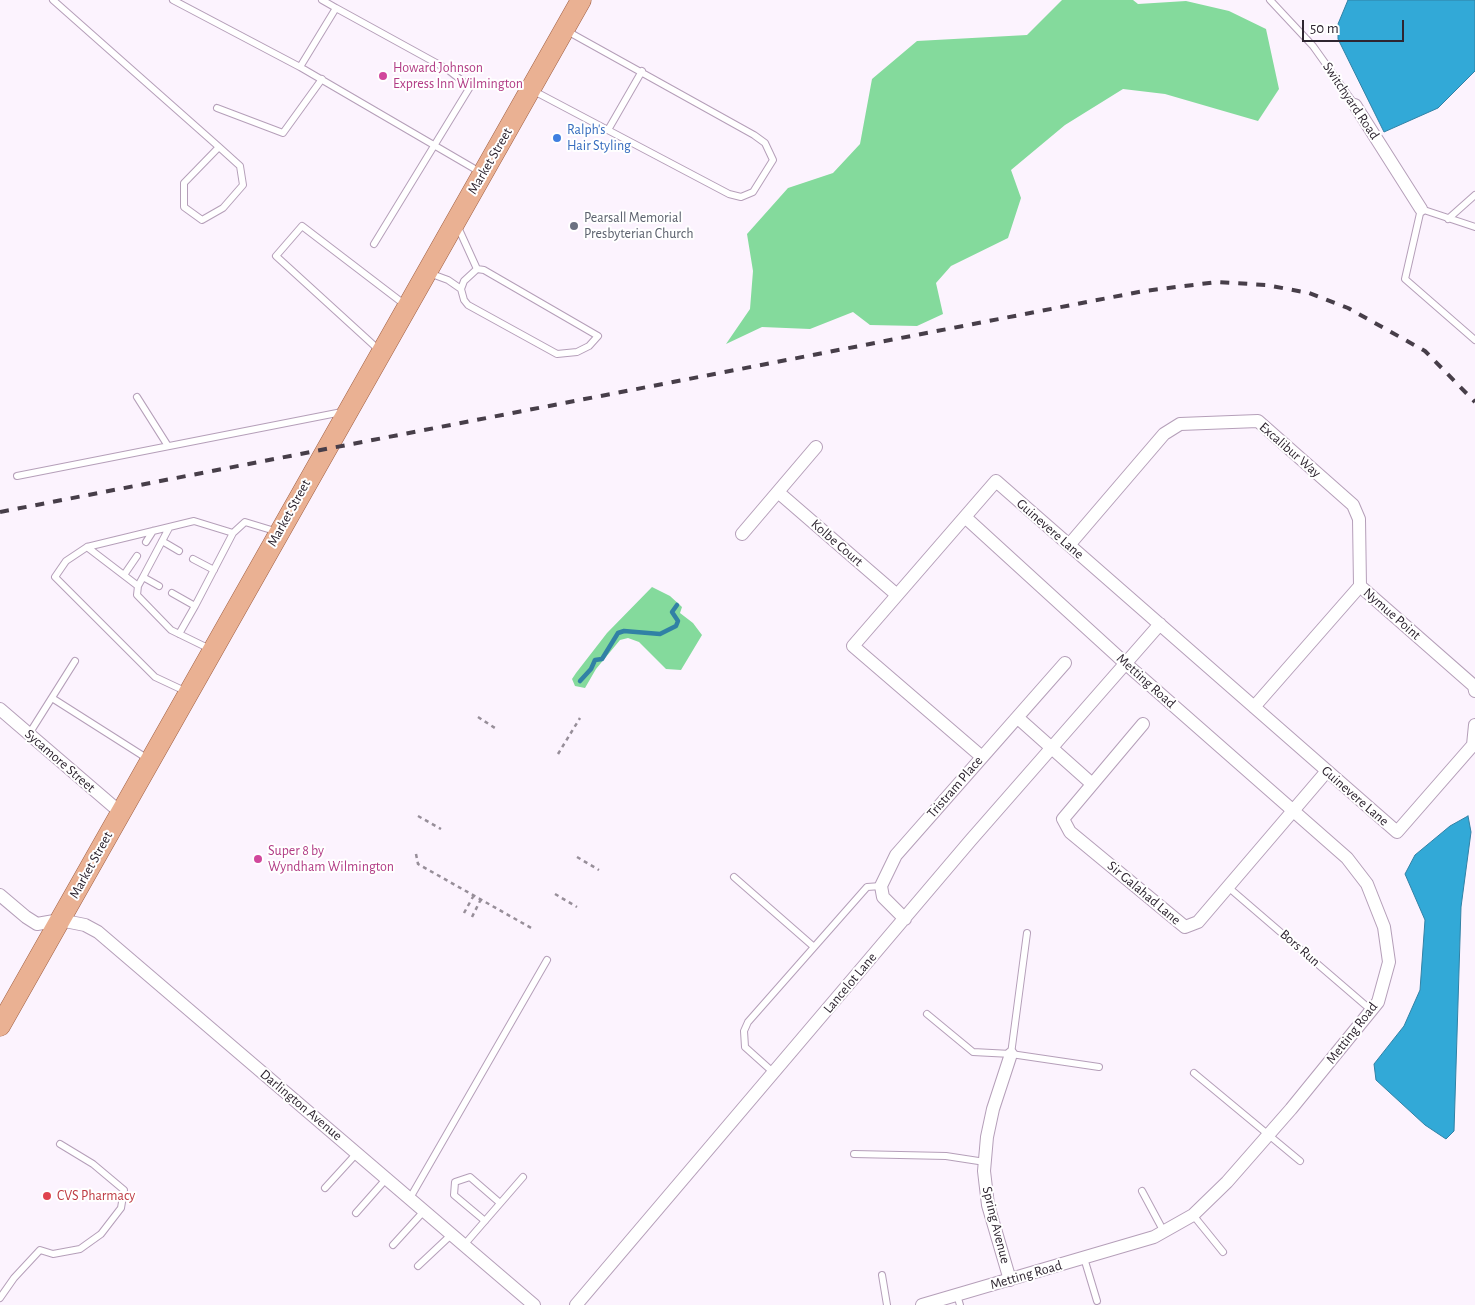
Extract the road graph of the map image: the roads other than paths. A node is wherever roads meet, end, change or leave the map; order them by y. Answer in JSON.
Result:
{"nodes":[{"id":1,"x":53,"y":0,"type":"edge"},
{"id":2,"x":173,"y":0,"type":"edge"},
{"id":3,"x":322,"y":0,"type":"edge"},
{"id":4,"x":581,"y":0,"type":"edge"},
{"id":5,"x":1270,"y":0,"type":"edge"},
{"id":6,"x":336,"y":8,"type":"junction"},
{"id":7,"x":565,"y":29,"type":"junction"},
{"id":8,"x":300,"y":67,"type":"junction"},
{"id":9,"x":642,"y":71,"type":"junction"},
{"id":10,"x":322,"y":79,"type":"junction"},
{"id":11,"x":531,"y":89,"type":"junction"},
{"id":12,"x":1354,"y":105,"type":"joint"},
{"id":13,"x":217,"y":108,"type":"dead end"},
{"id":14,"x":608,"y":130,"type":"junction"},
{"id":15,"x":434,"y":146,"type":"junction"},
{"id":16,"x":219,"y":147,"type":"junction"},
{"id":17,"x":483,"y":174,"type":"junction"},
{"id":18,"x":1475,"y":195,"type":"edge"},
{"id":19,"x":1421,"y":209,"type":"junction"},
{"id":20,"x":1448,"y":219,"type":"junction"},
{"id":21,"x":456,"y":222,"type":"junction"},
{"id":22,"x":1475,"y":227,"type":"edge"},
{"id":23,"x":374,"y":244,"type":"dead end"},
{"id":24,"x":477,"y":269,"type":"junction"},
{"id":25,"x":427,"y":272,"type":"junction"},
{"id":26,"x":461,"y":288,"type":"junction"},
{"id":27,"x":407,"y":307,"type":"junction"},
{"id":28,"x":1475,"y":340,"type":"edge"},
{"id":29,"x":381,"y":353,"type":"junction"},
{"id":30,"x":137,"y":397,"type":"dead end"},
{"id":31,"x":348,"y":410,"type":"junction"},
{"id":32,"x":168,"y":446,"type":"junction"},
{"id":33,"x":816,"y":447,"type":"dead end"},
{"id":34,"x":17,"y":476,"type":"dead end"},
{"id":35,"x":778,"y":492,"type":"junction"},
{"id":36,"x":965,"y":517,"type":"junction"},
{"id":37,"x":170,"y":528,"type":"junction"},
{"id":38,"x":153,"y":531,"type":"junction"},
{"id":39,"x":278,"y":532,"type":"junction"},
{"id":40,"x":234,"y":533,"type":"junction"},
{"id":41,"x":742,"y":534,"type":"dead end"},
{"id":42,"x":162,"y":541,"type":"junction"},
{"id":43,"x":146,"y":542,"type":"dead end"},
{"id":44,"x":1069,"y":545,"type":"junction"},
{"id":45,"x":87,"y":547,"type":"junction"},
{"id":46,"x":179,"y":551,"type":"dead end"},
{"id":47,"x":138,"y":556,"type":"dead end"},
{"id":48,"x":193,"y":559,"type":"dead end"},
{"id":49,"x":214,"y":570,"type":"junction"},
{"id":50,"x":124,"y":575,"type":"junction"},
{"id":51,"x":143,"y":577,"type":"junction"},
{"id":52,"x":138,"y":586,"type":"junction"},
{"id":53,"x":159,"y":586,"type":"dead end"},
{"id":54,"x":1360,"y":586,"type":"junction"},
{"id":55,"x":172,"y":593,"type":"dead end"},
{"id":56,"x":897,"y":595,"type":"junction"},
{"id":57,"x":195,"y":606,"type":"junction"},
{"id":58,"x":1160,"y":624,"type":"junction"},
{"id":59,"x":180,"y":634,"type":"junction"},
{"id":60,"x":212,"y":650,"type":"junction"},
{"id":61,"x":75,"y":661,"type":"dead end"},
{"id":62,"x":1065,"y":663,"type":"dead end"},
{"id":63,"x":1125,"y":663,"type":"junction"},
{"id":64,"x":1475,"y":690,"type":"edge"},
{"id":65,"x":188,"y":693,"type":"junction"},
{"id":66,"x":52,"y":698,"type":"junction"},
{"id":67,"x":1254,"y":707,"type":"junction"},
{"id":68,"x":0,"y":709,"type":"edge"},
{"id":69,"x":1018,"y":718,"type":"junction"},
{"id":70,"x":1143,"y":724,"type":"dead end"},
{"id":71,"x":1475,"y":725,"type":"edge"},
{"id":72,"x":29,"y":734,"type":"junction"},
{"id":73,"x":1052,"y":748,"type":"junction"},
{"id":74,"x":982,"y":757,"type":"junction"},
{"id":75,"x":150,"y":760,"type":"junction"},
{"id":76,"x":1327,"y":771,"type":"junction"},
{"id":77,"x":1091,"y":783,"type":"junction"},
{"id":78,"x":1293,"y":810,"type":"junction"},
{"id":79,"x":121,"y":813,"type":"junction"},
{"id":80,"x":734,"y":877,"type":"dead end"},
{"id":81,"x":881,"y":886,"type":"junction"},
{"id":82,"x":1228,"y":887,"type":"junction"},
{"id":83,"x":0,"y":895,"type":"edge"},
{"id":84,"x":905,"y":919,"type":"junction"},
{"id":85,"x":60,"y":920,"type":"junction"},
{"id":86,"x":1027,"y":933,"type":"dead end"},
{"id":87,"x":814,"y":947,"type":"junction"},
{"id":88,"x":547,"y":960,"type":"dead end"},
{"id":89,"x":1371,"y":1010,"type":"junction"},
{"id":90,"x":927,"y":1014,"type":"dead end"},
{"id":91,"x":0,"y":1026,"type":"edge"},
{"id":92,"x":1012,"y":1054,"type":"junction"},
{"id":93,"x":1099,"y":1067,"type":"dead end"},
{"id":94,"x":774,"y":1073,"type":"junction"},
{"id":95,"x":1194,"y":1073,"type":"dead end"},
{"id":96,"x":1269,"y":1134,"type":"junction"},
{"id":97,"x":60,"y":1144,"type":"dead end"},
{"id":98,"x":356,"y":1153,"type":"junction"},
{"id":99,"x":854,"y":1154,"type":"dead end"},
{"id":100,"x":1300,"y":1161,"type":"dead end"},
{"id":101,"x":985,"y":1162,"type":"junction"},
{"id":102,"x":523,"y":1177,"type":"dead end"},
{"id":103,"x":386,"y":1178,"type":"junction"},
{"id":104,"x":325,"y":1188,"type":"dead end"},
{"id":105,"x":1142,"y":1191,"type":"dead end"},
{"id":106,"x":410,"y":1198,"type":"junction"},
{"id":107,"x":500,"y":1203,"type":"junction"},
{"id":108,"x":424,"y":1211,"type":"junction"},
{"id":109,"x":356,"y":1214,"type":"dead end"},
{"id":110,"x":1193,"y":1215,"type":"junction"},
{"id":111,"x":485,"y":1221,"type":"junction"},
{"id":112,"x":1165,"y":1233,"type":"junction"},
{"id":113,"x":451,"y":1234,"type":"junction"},
{"id":114,"x":393,"y":1245,"type":"dead end"},
{"id":115,"x":464,"y":1245,"type":"junction"},
{"id":116,"x":1223,"y":1252,"type":"dead end"},
{"id":117,"x":1084,"y":1258,"type":"junction"},
{"id":118,"x":418,"y":1266,"type":"dead end"},
{"id":119,"x":882,"y":1275,"type":"dead end"},
{"id":120,"x":1010,"y":1280,"type":"junction"},
{"id":121,"x":0,"y":1298,"type":"edge"},
{"id":122,"x":959,"y":1300,"type":"edge"},
{"id":123,"x":1097,"y":1301,"type":"dead end"},
{"id":124,"x":534,"y":1305,"type":"edge"},
{"id":125,"x":576,"y":1305,"type":"edge"},
{"id":126,"x":887,"y":1305,"type":"edge"},
{"id":127,"x":922,"y":1305,"type":"edge"}],
"edges":[{"from":1,"to":16,"type":"lane"},
{"from":2,"to":8,"type":"lane"},
{"from":3,"to":6,"type":"lane"},
{"from":4,"to":7,"type":"main road","name":"Market Street"},
{"from":5,"to":12,"type":"lane","name":"Switchyard Road"},
{"from":6,"to":8,"type":"lane"},
{"from":6,"to":15,"type":"lane"},
{"from":7,"to":9,"type":"lane"},
{"from":7,"to":11,"type":"main road","name":"Market Street"},
{"from":8,"to":10,"type":"lane"},
{"from":9,"to":14,"type":"lane"},
{"from":9,"to":14,"type":"lane"},
{"from":10,"to":13,"type":"lane"},
{"from":10,"to":15,"type":"lane"},
{"from":11,"to":14,"type":"lane"},
{"from":11,"to":17,"type":"main road","name":"Market Street"},
{"from":12,"to":19,"type":"street","name":"Switchyard Road"},
{"from":15,"to":17,"type":"lane"},
{"from":15,"to":23,"type":"lane"},
{"from":16,"to":16,"type":"lane"},
{"from":17,"to":21,"type":"main road","name":"Market Street"},
{"from":18,"to":20,"type":"lane"},
{"from":19,"to":20,"type":"lane"},
{"from":19,"to":28,"type":"lane"},
{"from":20,"to":22,"type":"lane"},
{"from":21,"to":24,"type":"lane"},
{"from":21,"to":25,"type":"main road","name":"Market Street"},
{"from":24,"to":26,"type":"lane"},
{"from":24,"to":26,"type":"lane"},
{"from":25,"to":26,"type":"lane"},
{"from":25,"to":27,"type":"main road","name":"Market Street"},
{"from":27,"to":29,"type":"main road","name":"Market Street"},
{"from":27,"to":29,"type":"lane"},
{"from":29,"to":31,"type":"main road","name":"Market Street"},
{"from":30,"to":32,"type":"lane"},
{"from":31,"to":32,"type":"lane"},
{"from":31,"to":39,"type":"main road","name":"Market Street"},
{"from":32,"to":34,"type":"lane"},
{"from":33,"to":35,"type":"street"},
{"from":35,"to":41,"type":"street"},
{"from":35,"to":56,"type":"street","name":"Kolbe Court"},
{"from":36,"to":44,"type":"street","name":"Guinevere Lane"},
{"from":36,"to":56,"type":"street","name":"Guinevere Lane"},
{"from":36,"to":63,"type":"street","name":"Metting Road"},
{"from":37,"to":38,"type":"lane"},
{"from":37,"to":40,"type":"lane"},
{"from":37,"to":42,"type":"lane"},
{"from":38,"to":43,"type":"lane"},
{"from":38,"to":45,"type":"lane"},
{"from":39,"to":40,"type":"lane"},
{"from":39,"to":60,"type":"main road","name":"Market Street"},
{"from":40,"to":49,"type":"lane"},
{"from":42,"to":46,"type":"lane"},
{"from":42,"to":51,"type":"lane"},
{"from":44,"to":54,"type":"street","name":"Excalibur Way"},
{"from":44,"to":58,"type":"street","name":"Guinevere Lane"},
{"from":45,"to":50,"type":"lane"},
{"from":45,"to":65,"type":"lane"},
{"from":47,"to":50,"type":"lane"},
{"from":48,"to":49,"type":"lane"},
{"from":49,"to":57,"type":"lane"},
{"from":50,"to":52,"type":"lane"},
{"from":51,"to":52,"type":"lane"},
{"from":51,"to":53,"type":"lane"},
{"from":52,"to":59,"type":"lane"},
{"from":54,"to":64,"type":"street","name":"Nymue Point"},
{"from":54,"to":67,"type":"street","name":"Nymue Point"},
{"from":55,"to":57,"type":"lane"},
{"from":56,"to":74,"type":"street","name":"Guinevere Lane"},
{"from":57,"to":59,"type":"lane"},
{"from":58,"to":63,"type":"street","name":"Lancelot Lane"},
{"from":58,"to":67,"type":"street","name":"Guinevere Lane"},
{"from":59,"to":60,"type":"lane"},
{"from":60,"to":65,"type":"main road","name":"Market Street"},
{"from":61,"to":66,"type":"lane"},
{"from":62,"to":69,"type":"street","name":"Tristram Place"},
{"from":63,"to":73,"type":"street","name":"Lancelot Lane"},
{"from":63,"to":78,"type":"street","name":"Metting Road"},
{"from":65,"to":75,"type":"main road","name":"Market Street"},
{"from":66,"to":72,"type":"lane"},
{"from":66,"to":75,"type":"lane"},
{"from":67,"to":76,"type":"street","name":"Guinevere Lane"},
{"from":68,"to":72,"type":"street","name":"Sycamore Street"},
{"from":69,"to":73,"type":"street"},
{"from":69,"to":74,"type":"street","name":"Tristram Place"},
{"from":70,"to":77,"type":"street","name":"Sir Galahad Lane"},
{"from":71,"to":76,"type":"street","name":"Guinevere Lane"},
{"from":72,"to":79,"type":"street","name":"Sycamore Street"},
{"from":73,"to":77,"type":"street"},
{"from":73,"to":84,"type":"street","name":"Lancelot Lane"},
{"from":74,"to":81,"type":"street","name":"Tristram Place"},
{"from":75,"to":79,"type":"main road","name":"Market Street"},
{"from":76,"to":78,"type":"street","name":"Sir Galahad Lane"},
{"from":77,"to":82,"type":"street","name":"Sir Galahad Lane"},
{"from":78,"to":82,"type":"street","name":"Sir Galahad Lane"},
{"from":78,"to":89,"type":"street","name":"Metting Road"},
{"from":79,"to":85,"type":"main road","name":"Market Street"},
{"from":80,"to":87,"type":"lane"},
{"from":81,"to":84,"type":"street"},
{"from":81,"to":87,"type":"lane"},
{"from":82,"to":89,"type":"lane","name":"Bors Run"},
{"from":83,"to":85,"type":"street","name":"Darlington Avenue"},
{"from":84,"to":94,"type":"street","name":"Lancelot Lane"},
{"from":85,"to":91,"type":"main road","name":"Market Street"},
{"from":85,"to":98,"type":"street","name":"Darlington Avenue"},
{"from":86,"to":92,"type":"lane"},
{"from":87,"to":94,"type":"lane"},
{"from":88,"to":106,"type":"lane"},
{"from":89,"to":96,"type":"street","name":"Metting Road"},
{"from":90,"to":92,"type":"lane"},
{"from":92,"to":93,"type":"lane"},
{"from":92,"to":101,"type":"street","name":"Spring Avenue"},
{"from":94,"to":125,"type":"street","name":"Lancelot Lane"},
{"from":95,"to":96,"type":"lane"},
{"from":96,"to":100,"type":"lane"},
{"from":96,"to":110,"type":"street","name":"Metting Road"},
{"from":97,"to":121,"type":"lane"},
{"from":98,"to":103,"type":"street","name":"Darlington Avenue"},
{"from":98,"to":104,"type":"lane"},
{"from":99,"to":101,"type":"lane"},
{"from":101,"to":120,"type":"street","name":"Spring Avenue"},
{"from":102,"to":107,"type":"lane"},
{"from":103,"to":106,"type":"street","name":"Darlington Avenue"},
{"from":103,"to":109,"type":"lane"},
{"from":105,"to":112,"type":"lane"},
{"from":106,"to":108,"type":"street","name":"Darlington Avenue"},
{"from":107,"to":111,"type":"lane"},
{"from":107,"to":111,"type":"lane"},
{"from":108,"to":113,"type":"street","name":"Darlington Avenue"},
{"from":108,"to":114,"type":"lane"},
{"from":110,"to":112,"type":"street","name":"Metting Road"},
{"from":110,"to":116,"type":"lane"},
{"from":111,"to":115,"type":"lane"},
{"from":112,"to":117,"type":"street","name":"Metting Road"},
{"from":113,"to":115,"type":"street","name":"Darlington Avenue"},
{"from":113,"to":118,"type":"lane"},
{"from":115,"to":124,"type":"street","name":"Darlington Avenue"},
{"from":117,"to":120,"type":"street","name":"Metting Road"},
{"from":117,"to":123,"type":"lane"},
{"from":119,"to":126,"type":"lane"},
{"from":120,"to":122,"type":"street","name":"Metting Road"},
{"from":122,"to":127,"type":"street","name":"Metting Road"}]}
